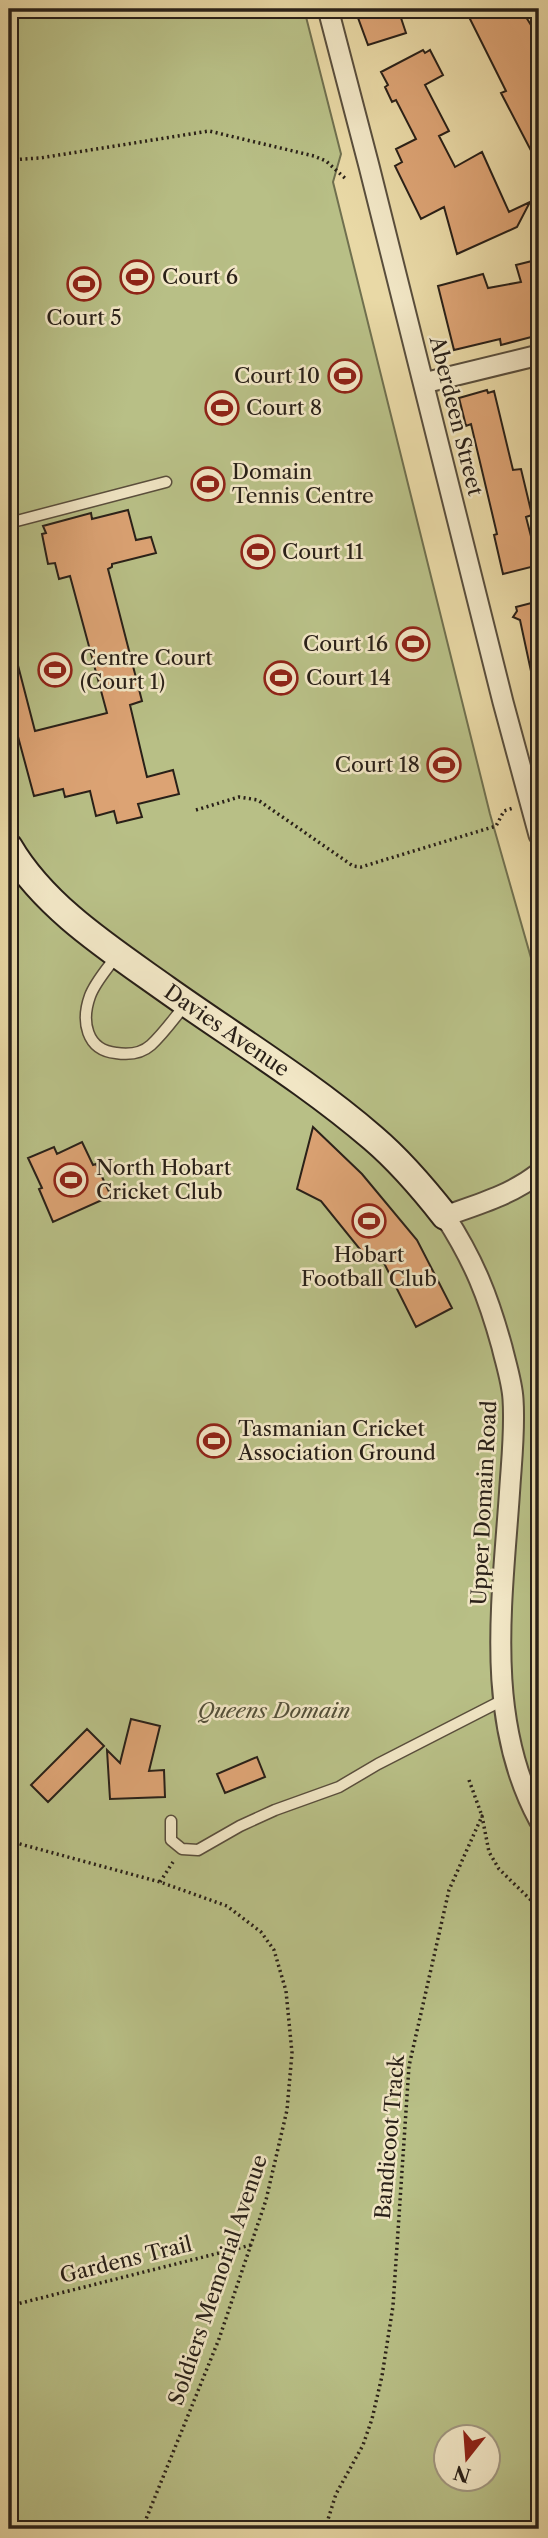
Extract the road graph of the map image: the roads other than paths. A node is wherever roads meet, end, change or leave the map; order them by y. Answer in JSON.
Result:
{"nodes":[{"id":1,"x":328,"y":9,"type":"edge"},
{"id":2,"x":539,"y":355,"type":"edge"},
{"id":3,"x":424,"y":383,"type":"junction"},
{"id":4,"x":166,"y":482,"type":"dead end"},
{"id":5,"x":9,"y":523,"type":"edge"},
{"id":6,"x":533,"y":783,"type":"edge"},
{"id":7,"x":539,"y":835,"type":"edge"},
{"id":8,"x":9,"y":847,"type":"edge"},
{"id":9,"x":117,"y":954,"type":"junction"},
{"id":10,"x":187,"y":1003,"type":"junction"},
{"id":11,"x":539,"y":1174,"type":"edge"},
{"id":12,"x":445,"y":1216,"type":"junction"},
{"id":13,"x":503,"y":1700,"type":"junction"},
{"id":14,"x":539,"y":1820,"type":"edge"},
{"id":15,"x":170,"y":1821,"type":"dead end"}],
"edges":[{"from":1,"to":3,"type":"street","name":"Aberdeen Street"},
{"from":2,"to":3,"type":"street"},
{"from":3,"to":6,"type":"street","name":"Aberdeen Street"},
{"from":4,"to":5,"type":"lane"},
{"from":6,"to":7,"type":"street","name":"Aberdeen Street"},
{"from":8,"to":9,"type":"street","name":"Davies Avenue"},
{"from":9,"to":10,"type":"street","name":"Davies Avenue"},
{"from":9,"to":10,"type":"lane"},
{"from":10,"to":12,"type":"street","name":"Davies Avenue"},
{"from":11,"to":12,"type":"street"},
{"from":12,"to":13,"type":"street","name":"Upper Domain Road"},
{"from":13,"to":14,"type":"street","name":"Upper Domain Road"},
{"from":13,"to":15,"type":"lane"}]}
